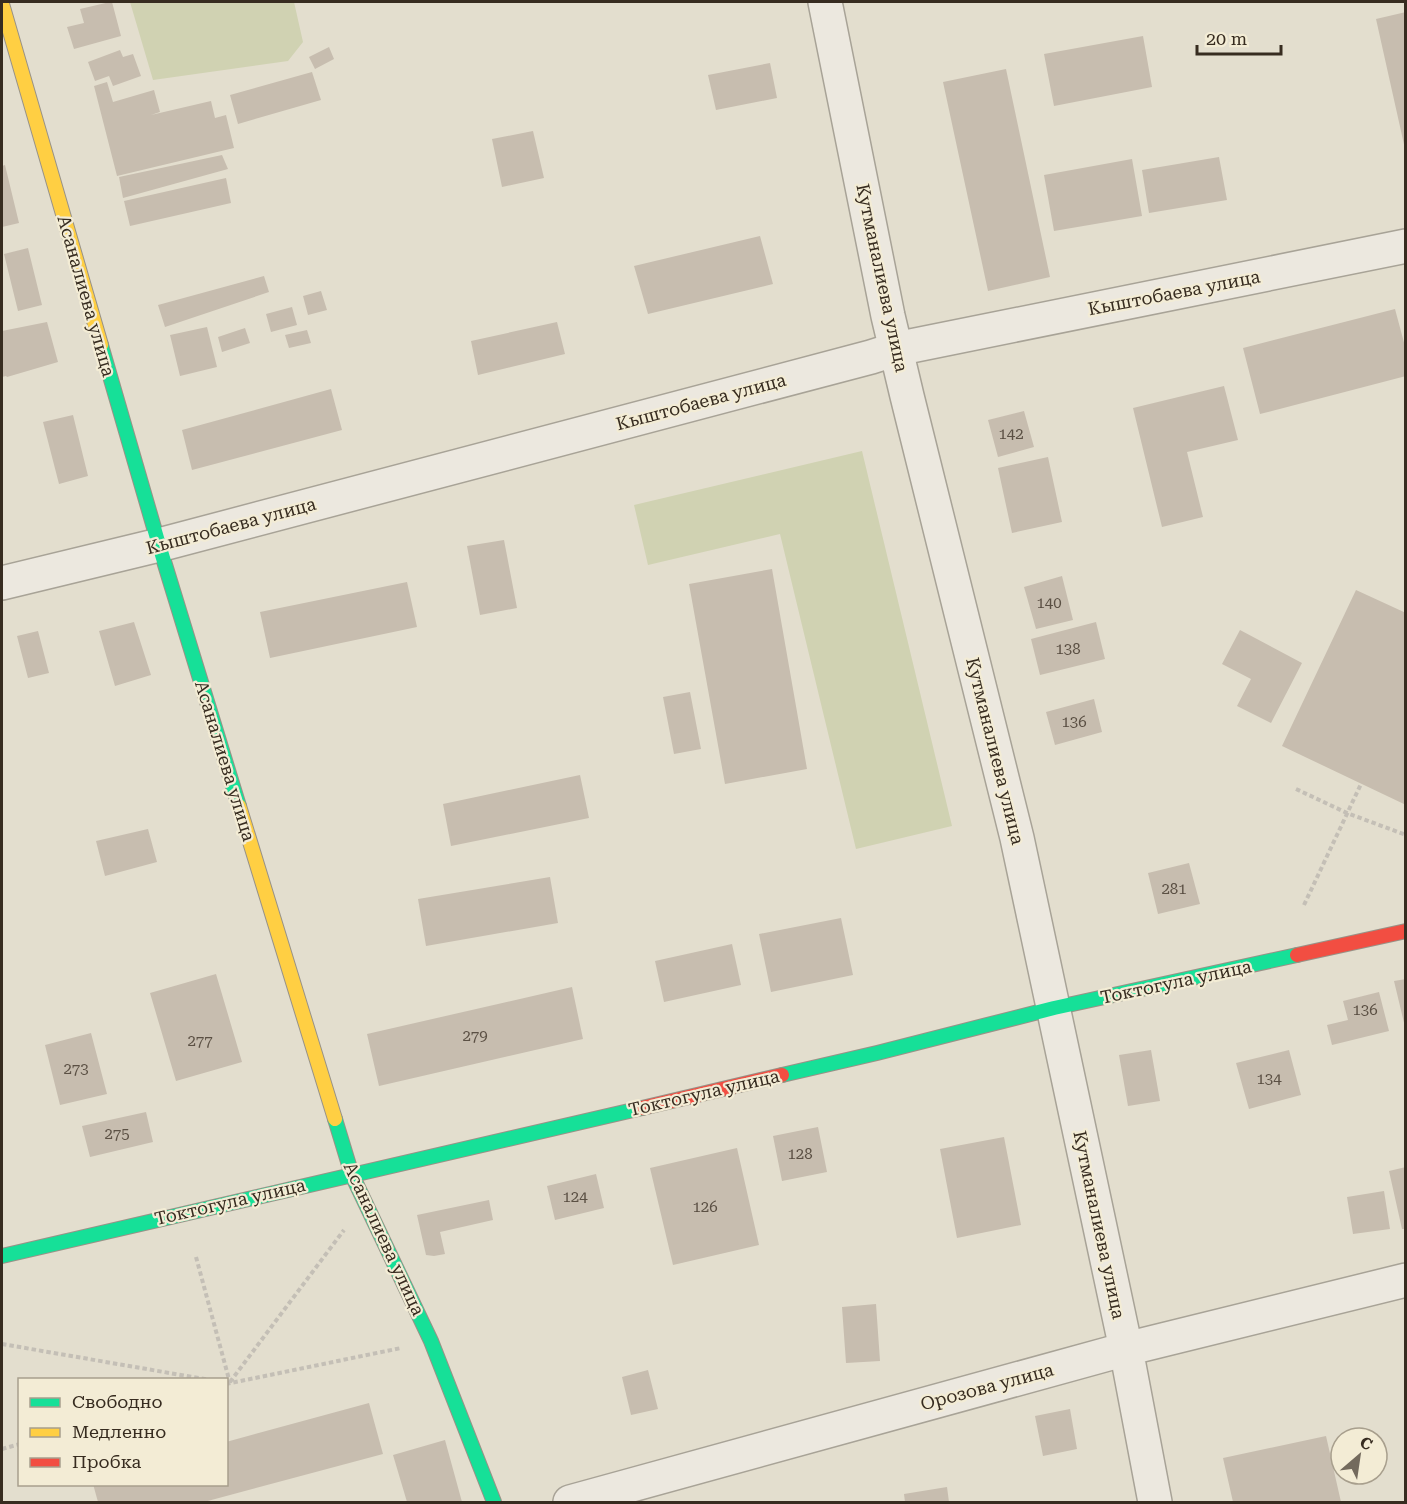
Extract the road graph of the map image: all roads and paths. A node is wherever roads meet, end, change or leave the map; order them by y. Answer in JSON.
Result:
{"nodes":[{"id":1,"x":825,"y":2,"type":"edge"},
{"id":2,"x":2,"y":4,"type":"edge"},
{"id":3,"x":1406,"y":246,"type":"edge"},
{"id":4,"x":896,"y":349,"type":"junction"},
{"id":5,"x":159,"y":545,"type":"junction"},
{"id":6,"x":2,"y":583,"type":"edge"},
{"id":7,"x":1361,"y":784,"type":"dead end"},
{"id":8,"x":1296,"y":789,"type":"dead end"},
{"id":9,"x":1347,"y":813,"type":"junction"},
{"id":10,"x":1406,"y":836,"type":"edge"},
{"id":11,"x":1304,"y":905,"type":"dead end"},
{"id":12,"x":1406,"y":931,"type":"edge"},
{"id":13,"x":1054,"y":1008,"type":"junction"},
{"id":14,"x":352,"y":1175,"type":"junction"},
{"id":15,"x":348,"y":1224,"type":"dead end"},
{"id":16,"x":2,"y":1256,"type":"edge"},
{"id":17,"x":196,"y":1257,"type":"dead end"},
{"id":18,"x":1406,"y":1280,"type":"edge"},
{"id":19,"x":431,"y":1341,"type":"junction"},
{"id":20,"x":2,"y":1344,"type":"edge"},
{"id":21,"x":1126,"y":1349,"type":"junction"},
{"id":22,"x":198,"y":1378,"type":"edge"},
{"id":23,"x":227,"y":1378,"type":"edge"},
{"id":24,"x":228,"y":1383,"type":"edge"},
{"id":25,"x":18,"y":1445,"type":"edge"},
{"id":26,"x":2,"y":1449,"type":"edge"},
{"id":27,"x":494,"y":1503,"type":"edge"},
{"id":28,"x":570,"y":1503,"type":"edge"},
{"id":29,"x":1155,"y":1503,"type":"edge"}],
"edges":[{"from":1,"to":4,"type":"street","name":"Кутманалиева улица"},
{"from":2,"to":5,"type":"street","name":"Асаналиева улица"},
{"from":3,"to":4,"type":"street","name":"Кыштобаева улица"},
{"from":4,"to":5,"type":"street","name":"Кыштобаева улица"},
{"from":4,"to":13,"type":"street","name":"Кутманалиева улица"},
{"from":5,"to":6,"type":"street","name":"Кыштобаева улица"},
{"from":5,"to":14,"type":"street","name":"Асаналиева улица"},
{"from":7,"to":9,"type":"path"},
{"from":8,"to":9,"type":"path"},
{"from":9,"to":10,"type":"path"},
{"from":9,"to":11,"type":"path"},
{"from":12,"to":13,"type":"street","name":"Токтогула улица"},
{"from":13,"to":14,"type":"street","name":"Токтогула улица"},
{"from":13,"to":21,"type":"street","name":"Кутманалиева улица"},
{"from":14,"to":16,"type":"street","name":"Токтогула улица"},
{"from":14,"to":19,"type":"street","name":"Асаналиева улица"},
{"from":15,"to":24,"type":"path"},
{"from":17,"to":23,"type":"path"},
{"from":18,"to":21,"type":"street","name":"Орозова улица"},
{"from":19,"to":24,"type":"path"},
{"from":19,"to":27,"type":"street","name":"Асаналиева улица"},
{"from":20,"to":22,"type":"path"},
{"from":21,"to":28,"type":"street","name":"Орозова улица"},
{"from":21,"to":29,"type":"street","name":"Кутманалиева улица"},
{"from":25,"to":26,"type":"path"}]}
